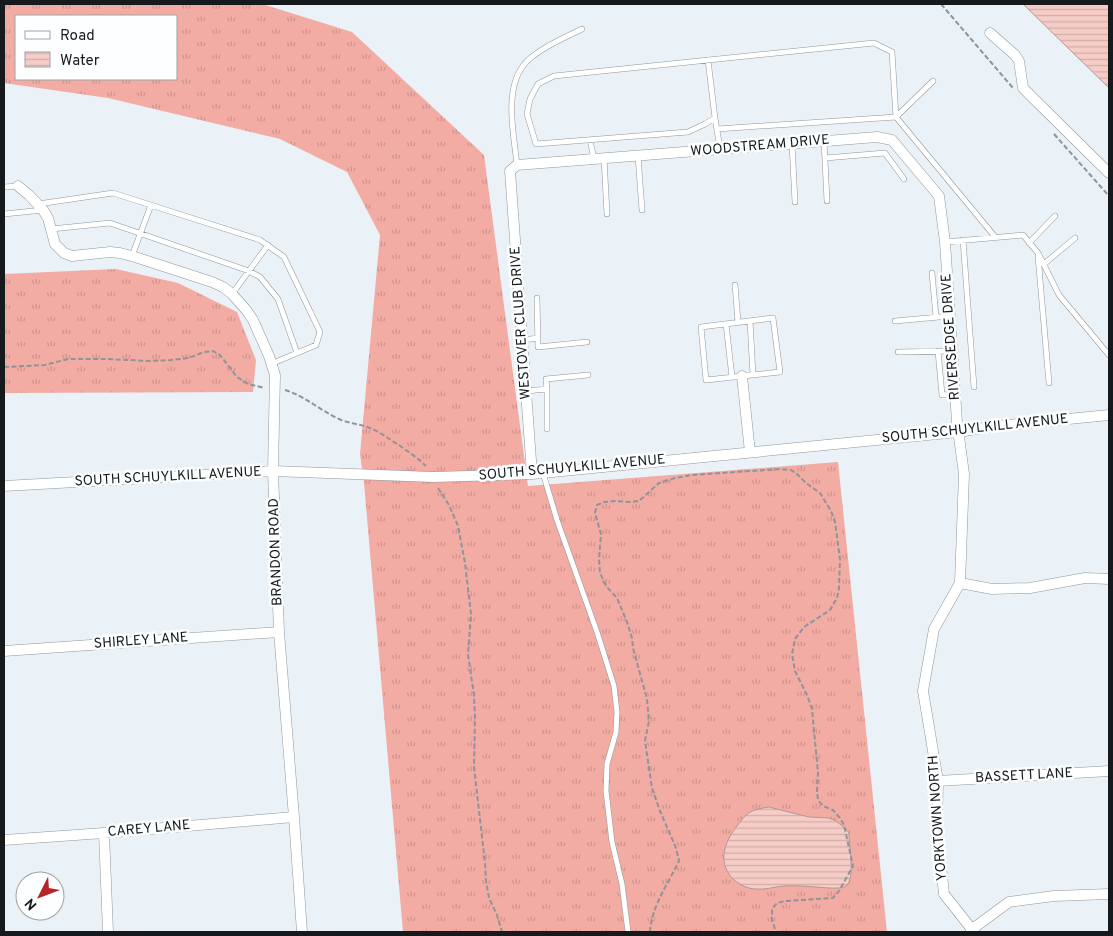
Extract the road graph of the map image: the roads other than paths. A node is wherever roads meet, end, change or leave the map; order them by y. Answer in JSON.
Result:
{"nodes":[{"id":1,"x":582,"y":29,"type":"dead end"},
{"id":2,"x":990,"y":33,"type":"dead end"},
{"id":3,"x":708,"y":60,"type":"junction"},
{"id":4,"x":933,"y":82,"type":"dead end"},
{"id":5,"x":896,"y":117,"type":"junction"},
{"id":6,"x":715,"y":118,"type":"junction"},
{"id":7,"x":717,"y":128,"type":"junction"},
{"id":8,"x":590,"y":140,"type":"junction"},
{"id":9,"x":824,"y":141,"type":"junction"},
{"id":10,"x":792,"y":143,"type":"junction"},
{"id":11,"x":720,"y":149,"type":"junction"},
{"id":12,"x":638,"y":156,"type":"junction"},
{"id":13,"x":825,"y":158,"type":"junction"},
{"id":14,"x":599,"y":159,"type":"junction"},
{"id":15,"x":514,"y":168,"type":"junction"},
{"id":16,"x":1109,"y":173,"type":"edge"},
{"id":17,"x":904,"y":179,"type":"dead end"},
{"id":18,"x":18,"y":186,"type":"joint"},
{"id":19,"x":4,"y":187,"type":"edge"},
{"id":20,"x":827,"y":201,"type":"dead end"},
{"id":21,"x":795,"y":202,"type":"dead end"},
{"id":22,"x":151,"y":205,"type":"junction"},
{"id":23,"x":40,"y":207,"type":"junction"},
{"id":24,"x":642,"y":210,"type":"dead end"},
{"id":25,"x":4,"y":214,"type":"edge"},
{"id":26,"x":607,"y":214,"type":"dead end"},
{"id":27,"x":1055,"y":216,"type":"dead end"},
{"id":28,"x":51,"y":229,"type":"junction"},
{"id":29,"x":140,"y":233,"type":"junction"},
{"id":30,"x":996,"y":238,"type":"junction"},
{"id":31,"x":1075,"y":238,"type":"dead end"},
{"id":32,"x":962,"y":240,"type":"junction"},
{"id":33,"x":945,"y":242,"type":"junction"},
{"id":34,"x":1029,"y":243,"type":"junction"},
{"id":35,"x":268,"y":245,"type":"junction"},
{"id":36,"x":1038,"y":253,"type":"junction"},
{"id":37,"x":132,"y":256,"type":"junction"},
{"id":38,"x":1044,"y":264,"type":"junction"},
{"id":39,"x":249,"y":271,"type":"junction"},
{"id":40,"x":932,"y":274,"type":"dead end"},
{"id":41,"x":735,"y":285,"type":"dead end"},
{"id":42,"x":232,"y":294,"type":"junction"},
{"id":43,"x":537,"y":298,"type":"dead end"},
{"id":44,"x":950,"y":316,"type":"junction"},
{"id":45,"x":936,"y":317,"type":"junction"},
{"id":46,"x":750,"y":321,"type":"junction"},
{"id":47,"x":895,"y":321,"type":"dead end"},
{"id":48,"x":738,"y":322,"type":"junction"},
{"id":49,"x":726,"y":324,"type":"junction"},
{"id":50,"x":538,"y":338,"type":"junction"},
{"id":51,"x":523,"y":340,"type":"junction"},
{"id":52,"x":587,"y":342,"type":"dead end"},
{"id":53,"x":952,"y":350,"type":"junction"},
{"id":54,"x":938,"y":351,"type":"junction"},
{"id":55,"x":898,"y":352,"type":"dead end"},
{"id":56,"x":297,"y":353,"type":"junction"},
{"id":57,"x":1109,"y":356,"type":"edge"},
{"id":58,"x":271,"y":364,"type":"junction"},
{"id":59,"x":588,"y":375,"type":"dead end"},
{"id":60,"x":742,"y":376,"type":"junction"},
{"id":61,"x":1049,"y":383,"type":"dead end"},
{"id":62,"x":974,"y":387,"type":"dead end"},
{"id":63,"x":547,"y":389,"type":"junction"},
{"id":64,"x":526,"y":391,"type":"junction"},
{"id":65,"x":955,"y":394,"type":"junction"},
{"id":66,"x":1109,"y":416,"type":"edge"},
{"id":67,"x":547,"y":429,"type":"dead end"},
{"id":68,"x":958,"y":432,"type":"junction"},
{"id":69,"x":750,"y":452,"type":"junction"},
{"id":70,"x":273,"y":471,"type":"junction"},
{"id":71,"x":538,"y":473,"type":"junction"},
{"id":72,"x":4,"y":486,"type":"edge"},
{"id":73,"x":1109,"y":579,"type":"edge"},
{"id":74,"x":960,"y":582,"type":"junction"},
{"id":75,"x":279,"y":632,"type":"junction"},
{"id":76,"x":4,"y":651,"type":"edge"},
{"id":77,"x":1109,"y":771,"type":"edge"},
{"id":78,"x":938,"y":781,"type":"junction"},
{"id":79,"x":294,"y":817,"type":"junction"},
{"id":80,"x":104,"y":833,"type":"junction"},
{"id":81,"x":4,"y":840,"type":"edge"},
{"id":82,"x":1109,"y":894,"type":"edge"},
{"id":83,"x":972,"y":931,"type":"edge"},
{"id":84,"x":108,"y":932,"type":"edge"},
{"id":85,"x":302,"y":932,"type":"edge"},
{"id":86,"x":628,"y":932,"type":"edge"}],
"edges":[{"from":1,"to":15,"type":"lane"},
{"from":2,"to":16,"type":"street"},
{"from":3,"to":5,"type":"lane"},
{"from":3,"to":6,"type":"lane"},
{"from":3,"to":8,"type":"lane"},
{"from":4,"to":5,"type":"lane"},
{"from":5,"to":7,"type":"lane"},
{"from":5,"to":30,"type":"lane"},
{"from":6,"to":7,"type":"lane"},
{"from":6,"to":8,"type":"lane"},
{"from":7,"to":11,"type":"lane"},
{"from":8,"to":14,"type":"lane"},
{"from":9,"to":10,"type":"street","name":"WOODSTREAM DRIVE"},
{"from":9,"to":13,"type":"lane"},
{"from":9,"to":33,"type":"street","name":"WOODSTREAM DRIVE"},
{"from":10,"to":11,"type":"street","name":"WOODSTREAM DRIVE"},
{"from":10,"to":21,"type":"lane"},
{"from":11,"to":12,"type":"street","name":"WOODSTREAM DRIVE"},
{"from":12,"to":14,"type":"street","name":"WOODSTREAM DRIVE"},
{"from":12,"to":24,"type":"lane"},
{"from":13,"to":17,"type":"lane"},
{"from":13,"to":20,"type":"lane"},
{"from":14,"to":15,"type":"street","name":"WOODSTREAM DRIVE"},
{"from":14,"to":26,"type":"lane"},
{"from":15,"to":51,"type":"street","name":"WESTOVER CLUB DRIVE"},
{"from":18,"to":19,"type":"lane"},
{"from":18,"to":23,"type":"street","name":"BRANDON ROAD"},
{"from":22,"to":23,"type":"lane"},
{"from":22,"to":29,"type":"lane"},
{"from":22,"to":35,"type":"lane"},
{"from":23,"to":25,"type":"lane"},
{"from":23,"to":28,"type":"street","name":"BRANDON ROAD"},
{"from":27,"to":34,"type":"lane"},
{"from":28,"to":29,"type":"lane"},
{"from":28,"to":37,"type":"street","name":"BRANDON ROAD"},
{"from":29,"to":37,"type":"lane"},
{"from":29,"to":39,"type":"lane"},
{"from":30,"to":32,"type":"lane"},
{"from":30,"to":34,"type":"lane"},
{"from":31,"to":38,"type":"lane"},
{"from":32,"to":33,"type":"lane"},
{"from":32,"to":62,"type":"lane"},
{"from":33,"to":44,"type":"street","name":"RIVERSEDGE DRIVE"},
{"from":34,"to":36,"type":"lane"},
{"from":35,"to":39,"type":"lane"},
{"from":35,"to":56,"type":"lane"},
{"from":36,"to":38,"type":"lane"},
{"from":36,"to":61,"type":"lane"},
{"from":37,"to":42,"type":"street","name":"BRANDON ROAD"},
{"from":38,"to":57,"type":"lane"},
{"from":39,"to":42,"type":"lane"},
{"from":39,"to":56,"type":"lane"},
{"from":40,"to":45,"type":"lane"},
{"from":41,"to":48,"type":"lane"},
{"from":42,"to":58,"type":"street","name":"BRANDON ROAD"},
{"from":43,"to":50,"type":"lane"},
{"from":44,"to":45,"type":"lane"},
{"from":44,"to":53,"type":"street","name":"RIVERSEDGE DRIVE"},
{"from":45,"to":47,"type":"lane"},
{"from":46,"to":48,"type":"lane"},
{"from":46,"to":60,"type":"lane"},
{"from":46,"to":60,"type":"lane"},
{"from":48,"to":49,"type":"lane"},
{"from":49,"to":60,"type":"lane"},
{"from":49,"to":60,"type":"lane"},
{"from":50,"to":51,"type":"lane"},
{"from":50,"to":52,"type":"lane"},
{"from":51,"to":64,"type":"street","name":"WESTOVER CLUB DRIVE"},
{"from":53,"to":54,"type":"lane"},
{"from":53,"to":65,"type":"street","name":"RIVERSEDGE DRIVE"},
{"from":54,"to":55,"type":"lane"},
{"from":54,"to":65,"type":"lane"},
{"from":56,"to":58,"type":"lane"},
{"from":58,"to":70,"type":"street","name":"BRANDON ROAD"},
{"from":59,"to":63,"type":"lane"},
{"from":60,"to":69,"type":"street"},
{"from":63,"to":64,"type":"lane"},
{"from":63,"to":67,"type":"lane"},
{"from":64,"to":71,"type":"street","name":"WESTOVER CLUB DRIVE"},
{"from":65,"to":68,"type":"street","name":"RIVERSEDGE DRIVE"},
{"from":66,"to":68,"type":"street","name":"SOUTH SCHUYLKILL AVENUE"},
{"from":68,"to":69,"type":"street","name":"SOUTH SCHUYLKILL AVENUE"},
{"from":68,"to":74,"type":"street","name":"YORKTOWN NORTH"},
{"from":69,"to":71,"type":"street","name":"SOUTH SCHUYLKILL AVENUE"},
{"from":70,"to":71,"type":"street","name":"SOUTH SCHUYLKILL AVENUE"},
{"from":70,"to":72,"type":"street","name":"SOUTH SCHUYLKILL AVENUE"},
{"from":70,"to":75,"type":"street","name":"BRANDON ROAD"},
{"from":71,"to":86,"type":"lane"},
{"from":73,"to":74,"type":"street"},
{"from":74,"to":78,"type":"street","name":"YORKTOWN NORTH"},
{"from":75,"to":76,"type":"street","name":"SHIRLEY LANE"},
{"from":75,"to":79,"type":"street","name":"BRANDON ROAD"},
{"from":77,"to":78,"type":"street","name":"BASSETT LANE"},
{"from":78,"to":83,"type":"street","name":"YORKTOWN NORTH"},
{"from":79,"to":80,"type":"street","name":"CAREY LANE"},
{"from":79,"to":85,"type":"street","name":"BRANDON ROAD"},
{"from":80,"to":81,"type":"street","name":"CAREY LANE"},
{"from":80,"to":84,"type":"street"},
{"from":82,"to":83,"type":"street"}]}
